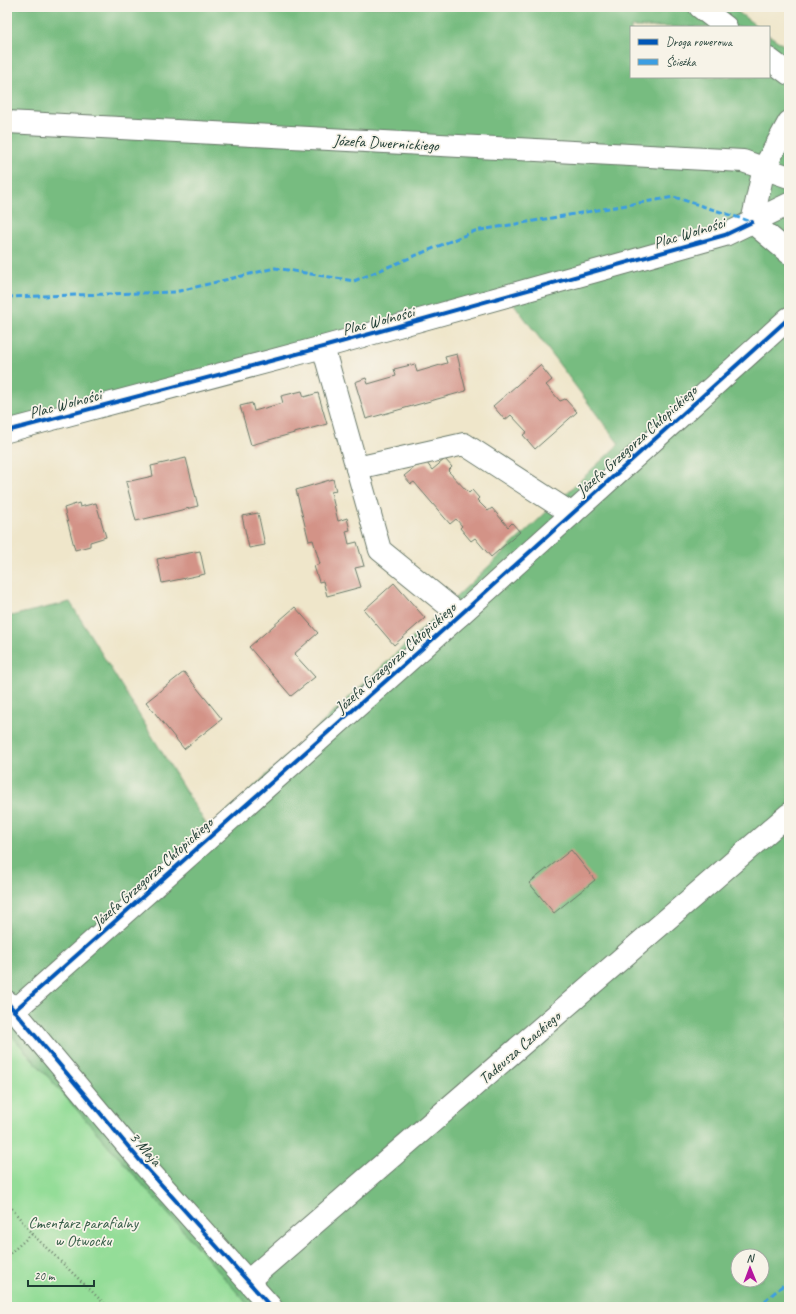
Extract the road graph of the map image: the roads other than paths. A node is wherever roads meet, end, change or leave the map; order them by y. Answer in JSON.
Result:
{"nodes":[{"id":1,"x":700,"y":7,"type":"edge"},
{"id":2,"x":725,"y":26,"type":"edge"},
{"id":3,"x":770,"y":60,"type":"edge"},
{"id":4,"x":789,"y":74,"type":"edge"},
{"id":5,"x":7,"y":122,"type":"edge"},
{"id":6,"x":789,"y":122,"type":"edge"},
{"id":7,"x":764,"y":168,"type":"junction"},
{"id":8,"x":789,"y":177,"type":"edge"},
{"id":9,"x":789,"y":204,"type":"edge"},
{"id":10,"x":752,"y":222,"type":"junction"},
{"id":11,"x":789,"y":253,"type":"edge"},
{"id":12,"x":789,"y":318,"type":"edge"},
{"id":13,"x":323,"y":347,"type":"junction"},
{"id":14,"x":7,"y":431,"type":"edge"},
{"id":15,"x":357,"y":468,"type":"junction"},
{"id":16,"x":572,"y":514,"type":"junction"},
{"id":17,"x":460,"y":615,"type":"junction"},
{"id":18,"x":789,"y":814,"type":"edge"},
{"id":19,"x":10,"y":1006,"type":"edge"},
{"id":20,"x":249,"y":1280,"type":"junction"},
{"id":21,"x":271,"y":1307,"type":"edge"}],
"edges":[{"from":1,"to":2,"type":"street"},
{"from":3,"to":4,"type":"street"},
{"from":5,"to":7,"type":"street","name":"Józefa Dwernickiego"},
{"from":6,"to":7,"type":"street"},
{"from":7,"to":8,"type":"street","name":"Józefa Dwernickiego"},
{"from":7,"to":10,"type":"street"},
{"from":9,"to":10,"type":"street","name":"Plac Wolności"},
{"from":10,"to":11,"type":"street"},
{"from":10,"to":13,"type":"street","name":"Plac Wolności"},
{"from":12,"to":16,"type":"street","name":"Józefa Grzegorza Chłopickiego"},
{"from":13,"to":14,"type":"street","name":"Plac Wolności"},
{"from":13,"to":15,"type":"street"},
{"from":15,"to":16,"type":"street"},
{"from":15,"to":17,"type":"street"},
{"from":16,"to":17,"type":"street","name":"Józefa Grzegorza Chłopickiego"},
{"from":17,"to":19,"type":"street","name":"Józefa Grzegorza Chłopickiego"},
{"from":18,"to":20,"type":"street","name":"Tadeusza Czackiego"},
{"from":19,"to":20,"type":"street","name":"3 Maja"},
{"from":20,"to":21,"type":"street","name":"3 Maja"}]}
